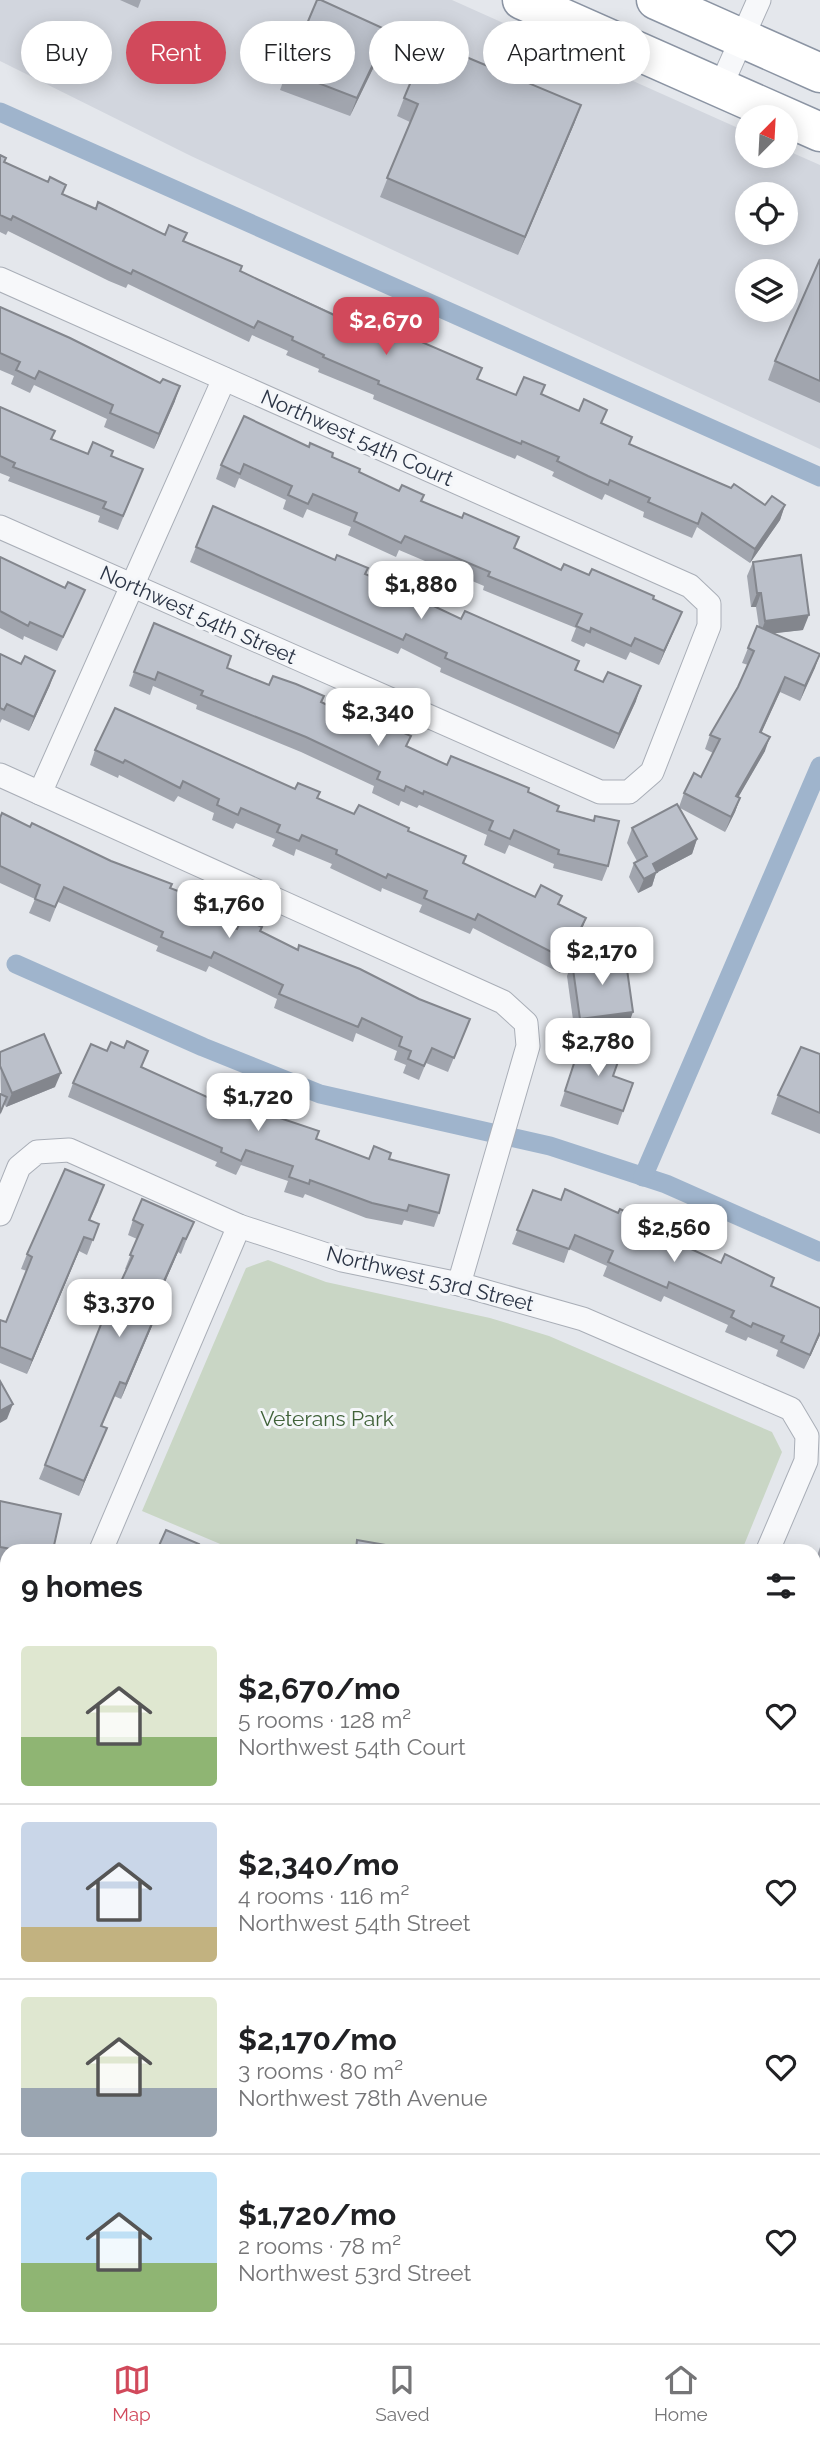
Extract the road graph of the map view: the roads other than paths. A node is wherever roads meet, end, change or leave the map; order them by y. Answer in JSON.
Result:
{"nodes":[{"id":1,"x":522,"y":0,"type":"edge"},
{"id":2,"x":656,"y":0,"type":"edge"},
{"id":3,"x":759,"y":0,"type":"edge"},
{"id":4,"x":741,"y":37,"type":"junction"},
{"id":5,"x":820,"y":73,"type":"edge"},
{"id":6,"x":720,"y":88,"type":"junction"},
{"id":7,"x":820,"y":132,"type":"edge"},
{"id":8,"x":0,"y":279,"type":"edge"},
{"id":9,"x":224,"y":379,"type":"junction"},
{"id":10,"x":0,"y":527,"type":"edge"},
{"id":11,"x":133,"y":587,"type":"junction"},
{"id":12,"x":0,"y":775,"type":"edge"},
{"id":13,"x":629,"y":792,"type":"joint"},
{"id":14,"x":40,"y":793,"type":"junction"},
{"id":15,"x":0,"y":1214,"type":"edge"},
{"id":16,"x":239,"y":1226,"type":"junction"},
{"id":17,"x":459,"y":1284,"type":"junction"},
{"id":18,"x":105,"y":1544,"type":"edge"},
{"id":19,"x":771,"y":1544,"type":"edge"}],
"edges":[{"from":1,"to":6,"type":"highway"},
{"from":2,"to":4,"type":"highway"},
{"from":3,"to":4,"type":"street"},
{"from":4,"to":5,"type":"highway"},
{"from":4,"to":6,"type":"street"},
{"from":6,"to":7,"type":"highway"},
{"from":8,"to":9,"type":"street","name":"Northwest 54th Court"},
{"from":9,"to":11,"type":"street"},
{"from":9,"to":13,"type":"street","name":"Northwest 54th Court"},
{"from":10,"to":11,"type":"street","name":"Northwest 54th Street"},
{"from":11,"to":13,"type":"street","name":"Northwest 54th Street"},
{"from":11,"to":14,"type":"street"},
{"from":12,"to":14,"type":"street"},
{"from":14,"to":17,"type":"street"},
{"from":15,"to":16,"type":"street","name":"Northwest 53rd Street"},
{"from":16,"to":17,"type":"street","name":"Northwest 53rd Street"},
{"from":16,"to":18,"type":"street"},
{"from":17,"to":19,"type":"street","name":"Northwest 53rd Street"}]}
